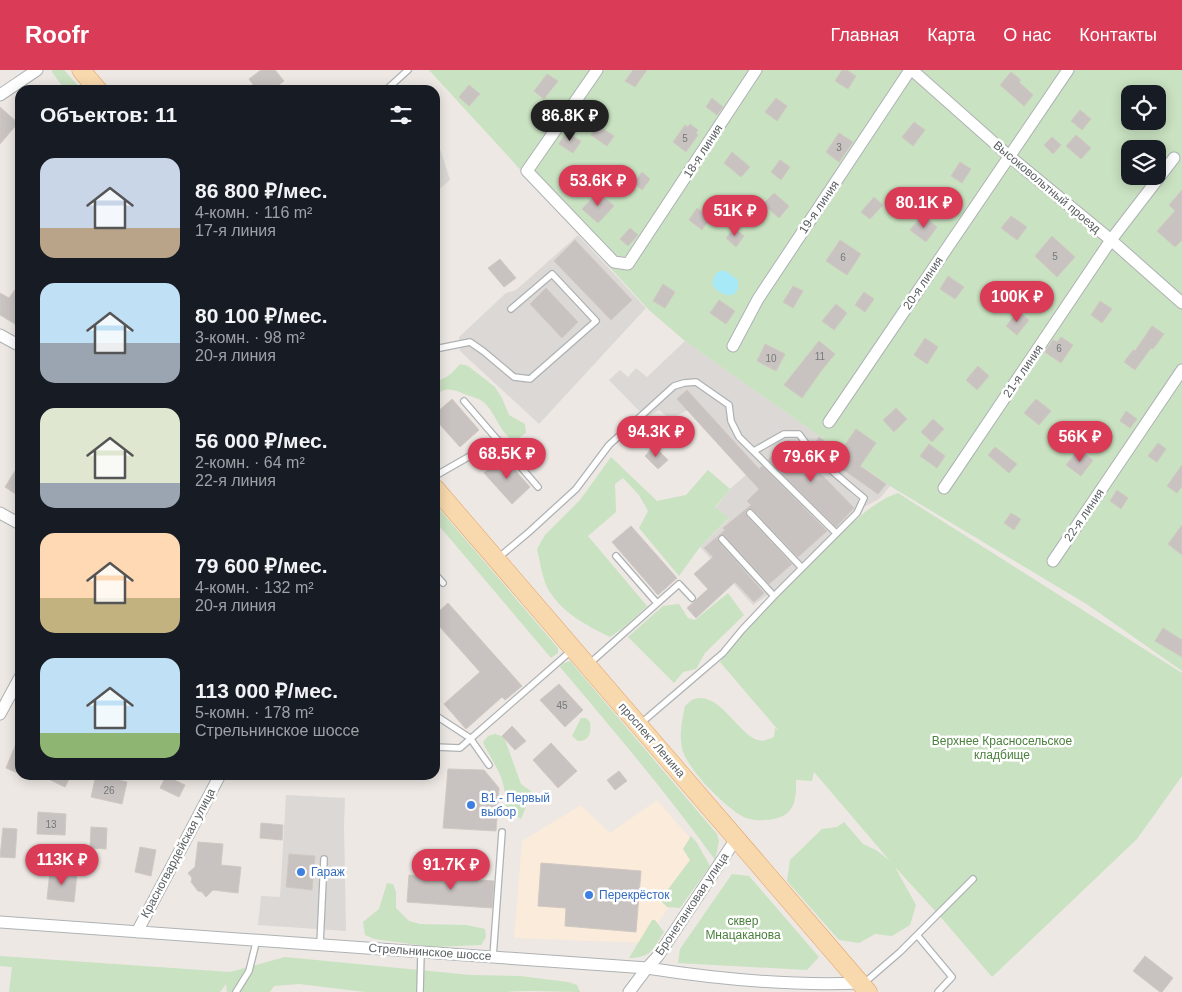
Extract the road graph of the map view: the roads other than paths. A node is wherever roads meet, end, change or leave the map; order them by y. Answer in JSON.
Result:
{"nodes":[{"id":1,"x":37,"y":70,"type":"edge"},
{"id":2,"x":81,"y":70,"type":"edge"},
{"id":3,"x":408,"y":70,"type":"edge"},
{"id":4,"x":597,"y":70,"type":"edge"},
{"id":5,"x":756,"y":70,"type":"edge"},
{"id":6,"x":911,"y":70,"type":"edge"},
{"id":7,"x":1068,"y":70,"type":"edge"},
{"id":8,"x":94,"y":85,"type":"edge"},
{"id":9,"x":392,"y":85,"type":"edge"},
{"id":10,"x":0,"y":95,"type":"edge"},
{"id":11,"x":1009,"y":156,"type":"junction"},
{"id":12,"x":1174,"y":158,"type":"dead end"},
{"id":13,"x":1111,"y":240,"type":"junction"},
{"id":14,"x":1182,"y":303,"type":"edge"},
{"id":15,"x":511,"y":309,"type":"dead end"},
{"id":16,"x":0,"y":335,"type":"edge"},
{"id":17,"x":15,"y":343,"type":"edge"},
{"id":18,"x":733,"y":346,"type":"dead end"},
{"id":19,"x":440,"y":348,"type":"edge"},
{"id":20,"x":1182,"y":370,"type":"edge"},
{"id":21,"x":464,"y":402,"type":"dead end"},
{"id":22,"x":829,"y":422,"type":"dead end"},
{"id":23,"x":498,"y":440,"type":"junction"},
{"id":24,"x":754,"y":451,"type":"junction"},
{"id":25,"x":440,"y":473,"type":"edge"},
{"id":26,"x":538,"y":487,"type":"dead end"},
{"id":27,"x":944,"y":488,"type":"dead end"},
{"id":28,"x":440,"y":494,"type":"edge"},
{"id":29,"x":0,"y":513,"type":"edge"},
{"id":30,"x":750,"y":513,"type":"dead end"},
{"id":31,"x":15,"y":521,"type":"edge"},
{"id":32,"x":836,"y":533,"type":"junction"},
{"id":33,"x":722,"y":539,"type":"dead end"},
{"id":34,"x":616,"y":556,"type":"dead end"},
{"id":35,"x":497,"y":559,"type":"junction"},
{"id":36,"x":1054,"y":561,"type":"dead end"},
{"id":37,"x":802,"y":568,"type":"junction"},
{"id":38,"x":440,"y":580,"type":"edge"},
{"id":39,"x":443,"y":583,"type":"dead end"},
{"id":40,"x":774,"y":596,"type":"junction"},
{"id":41,"x":692,"y":598,"type":"dead end"},
{"id":42,"x":657,"y":603,"type":"junction"},
{"id":43,"x":573,"y":649,"type":"junction"},
{"id":44,"x":587,"y":665,"type":"junction"},
{"id":45,"x":15,"y":686,"type":"edge"},
{"id":46,"x":0,"y":713,"type":"edge"},
{"id":47,"x":440,"y":718,"type":"edge"},
{"id":48,"x":639,"y":725,"type":"junction"},
{"id":49,"x":470,"y":738,"type":"junction"},
{"id":50,"x":440,"y":747,"type":"edge"},
{"id":51,"x":489,"y":766,"type":"dead end"},
{"id":52,"x":217,"y":780,"type":"edge"},
{"id":53,"x":502,"y":832,"type":"dead end"},
{"id":54,"x":736,"y":838,"type":"junction"},
{"id":55,"x":324,"y":859,"type":"dead end"},
{"id":56,"x":973,"y":879,"type":"dead end"},
{"id":57,"x":0,"y":922,"type":"edge"},
{"id":58,"x":137,"y":932,"type":"junction"},
{"id":59,"x":917,"y":935,"type":"junction"},
{"id":60,"x":257,"y":939,"type":"junction"},
{"id":61,"x":320,"y":944,"type":"junction"},
{"id":62,"x":421,"y":952,"type":"junction"},
{"id":63,"x":493,"y":957,"type":"junction"},
{"id":64,"x":647,"y":968,"type":"junction"},
{"id":65,"x":863,"y":987,"type":"edge"},
{"id":66,"x":236,"y":992,"type":"edge"},
{"id":67,"x":420,"y":992,"type":"edge"},
{"id":68,"x":629,"y":992,"type":"edge"},
{"id":69,"x":938,"y":992,"type":"edge"}],
"edges":[{"from":1,"to":10,"type":"street"},
{"from":2,"to":8,"type":"main road"},
{"from":3,"to":9,"type":"lane"},
{"from":4,"to":5,"type":"street","name":"18-я линия"},
{"from":6,"to":11,"type":"street","name":"Высоковольтный проезд"},
{"from":6,"to":18,"type":"street","name":"19-я линия"},
{"from":7,"to":11,"type":"street","name":"20-я линия"},
{"from":11,"to":13,"type":"street","name":"Высоковольтный проезд"},
{"from":11,"to":22,"type":"street","name":"20-я линия"},
{"from":12,"to":13,"type":"street","name":"21-я линия"},
{"from":13,"to":14,"type":"street","name":"Высоковольтный проезд"},
{"from":13,"to":27,"type":"street","name":"21-я линия"},
{"from":15,"to":19,"type":"lane"},
{"from":16,"to":17,"type":"street"},
{"from":20,"to":36,"type":"street","name":"22-я линия"},
{"from":21,"to":23,"type":"lane"},
{"from":23,"to":25,"type":"lane"},
{"from":23,"to":26,"type":"lane"},
{"from":24,"to":32,"type":"lane"},
{"from":24,"to":32,"type":"lane"},
{"from":24,"to":35,"type":"lane"},
{"from":28,"to":35,"type":"main road","name":"проспект Ленина"},
{"from":29,"to":31,"type":"street"},
{"from":30,"to":37,"type":"lane"},
{"from":32,"to":37,"type":"lane"},
{"from":33,"to":40,"type":"lane"},
{"from":34,"to":42,"type":"lane"},
{"from":35,"to":43,"type":"main road","name":"проспект Ленина"},
{"from":37,"to":40,"type":"lane"},
{"from":38,"to":39,"type":"lane"},
{"from":40,"to":48,"type":"lane"},
{"from":41,"to":42,"type":"lane"},
{"from":42,"to":44,"type":"lane"},
{"from":43,"to":44,"type":"main road","name":"проспект Ленина"},
{"from":43,"to":49,"type":"lane"},
{"from":44,"to":48,"type":"main road","name":"проспект Ленина"},
{"from":45,"to":46,"type":"street"},
{"from":47,"to":49,"type":"lane"},
{"from":48,"to":54,"type":"main road","name":"проспект Ленина"},
{"from":49,"to":50,"type":"lane"},
{"from":49,"to":51,"type":"lane"},
{"from":52,"to":58,"type":"street","name":"Красногвардейская улица"},
{"from":53,"to":63,"type":"lane"},
{"from":54,"to":64,"type":"street","name":"Бронетанковая улица"},
{"from":54,"to":65,"type":"main road","name":"проспект Ленина"},
{"from":55,"to":61,"type":"lane"},
{"from":56,"to":59,"type":"lane"},
{"from":57,"to":58,"type":"street","name":"Стрельнинское шоссе"},
{"from":58,"to":60,"type":"street","name":"Стрельнинское шоссе"},
{"from":59,"to":65,"type":"lane"},
{"from":59,"to":69,"type":"lane"},
{"from":60,"to":61,"type":"street","name":"Стрельнинское шоссе"},
{"from":60,"to":66,"type":"lane"},
{"from":61,"to":62,"type":"street","name":"Стрельнинское шоссе"},
{"from":62,"to":63,"type":"street","name":"Стрельнинское шоссе"},
{"from":62,"to":67,"type":"lane"},
{"from":63,"to":64,"type":"street","name":"Стрельнинское шоссе"},
{"from":64,"to":65,"type":"street","name":"Стрельнинское шоссе"},
{"from":64,"to":68,"type":"street","name":"Бронетанковая улица"}]}
